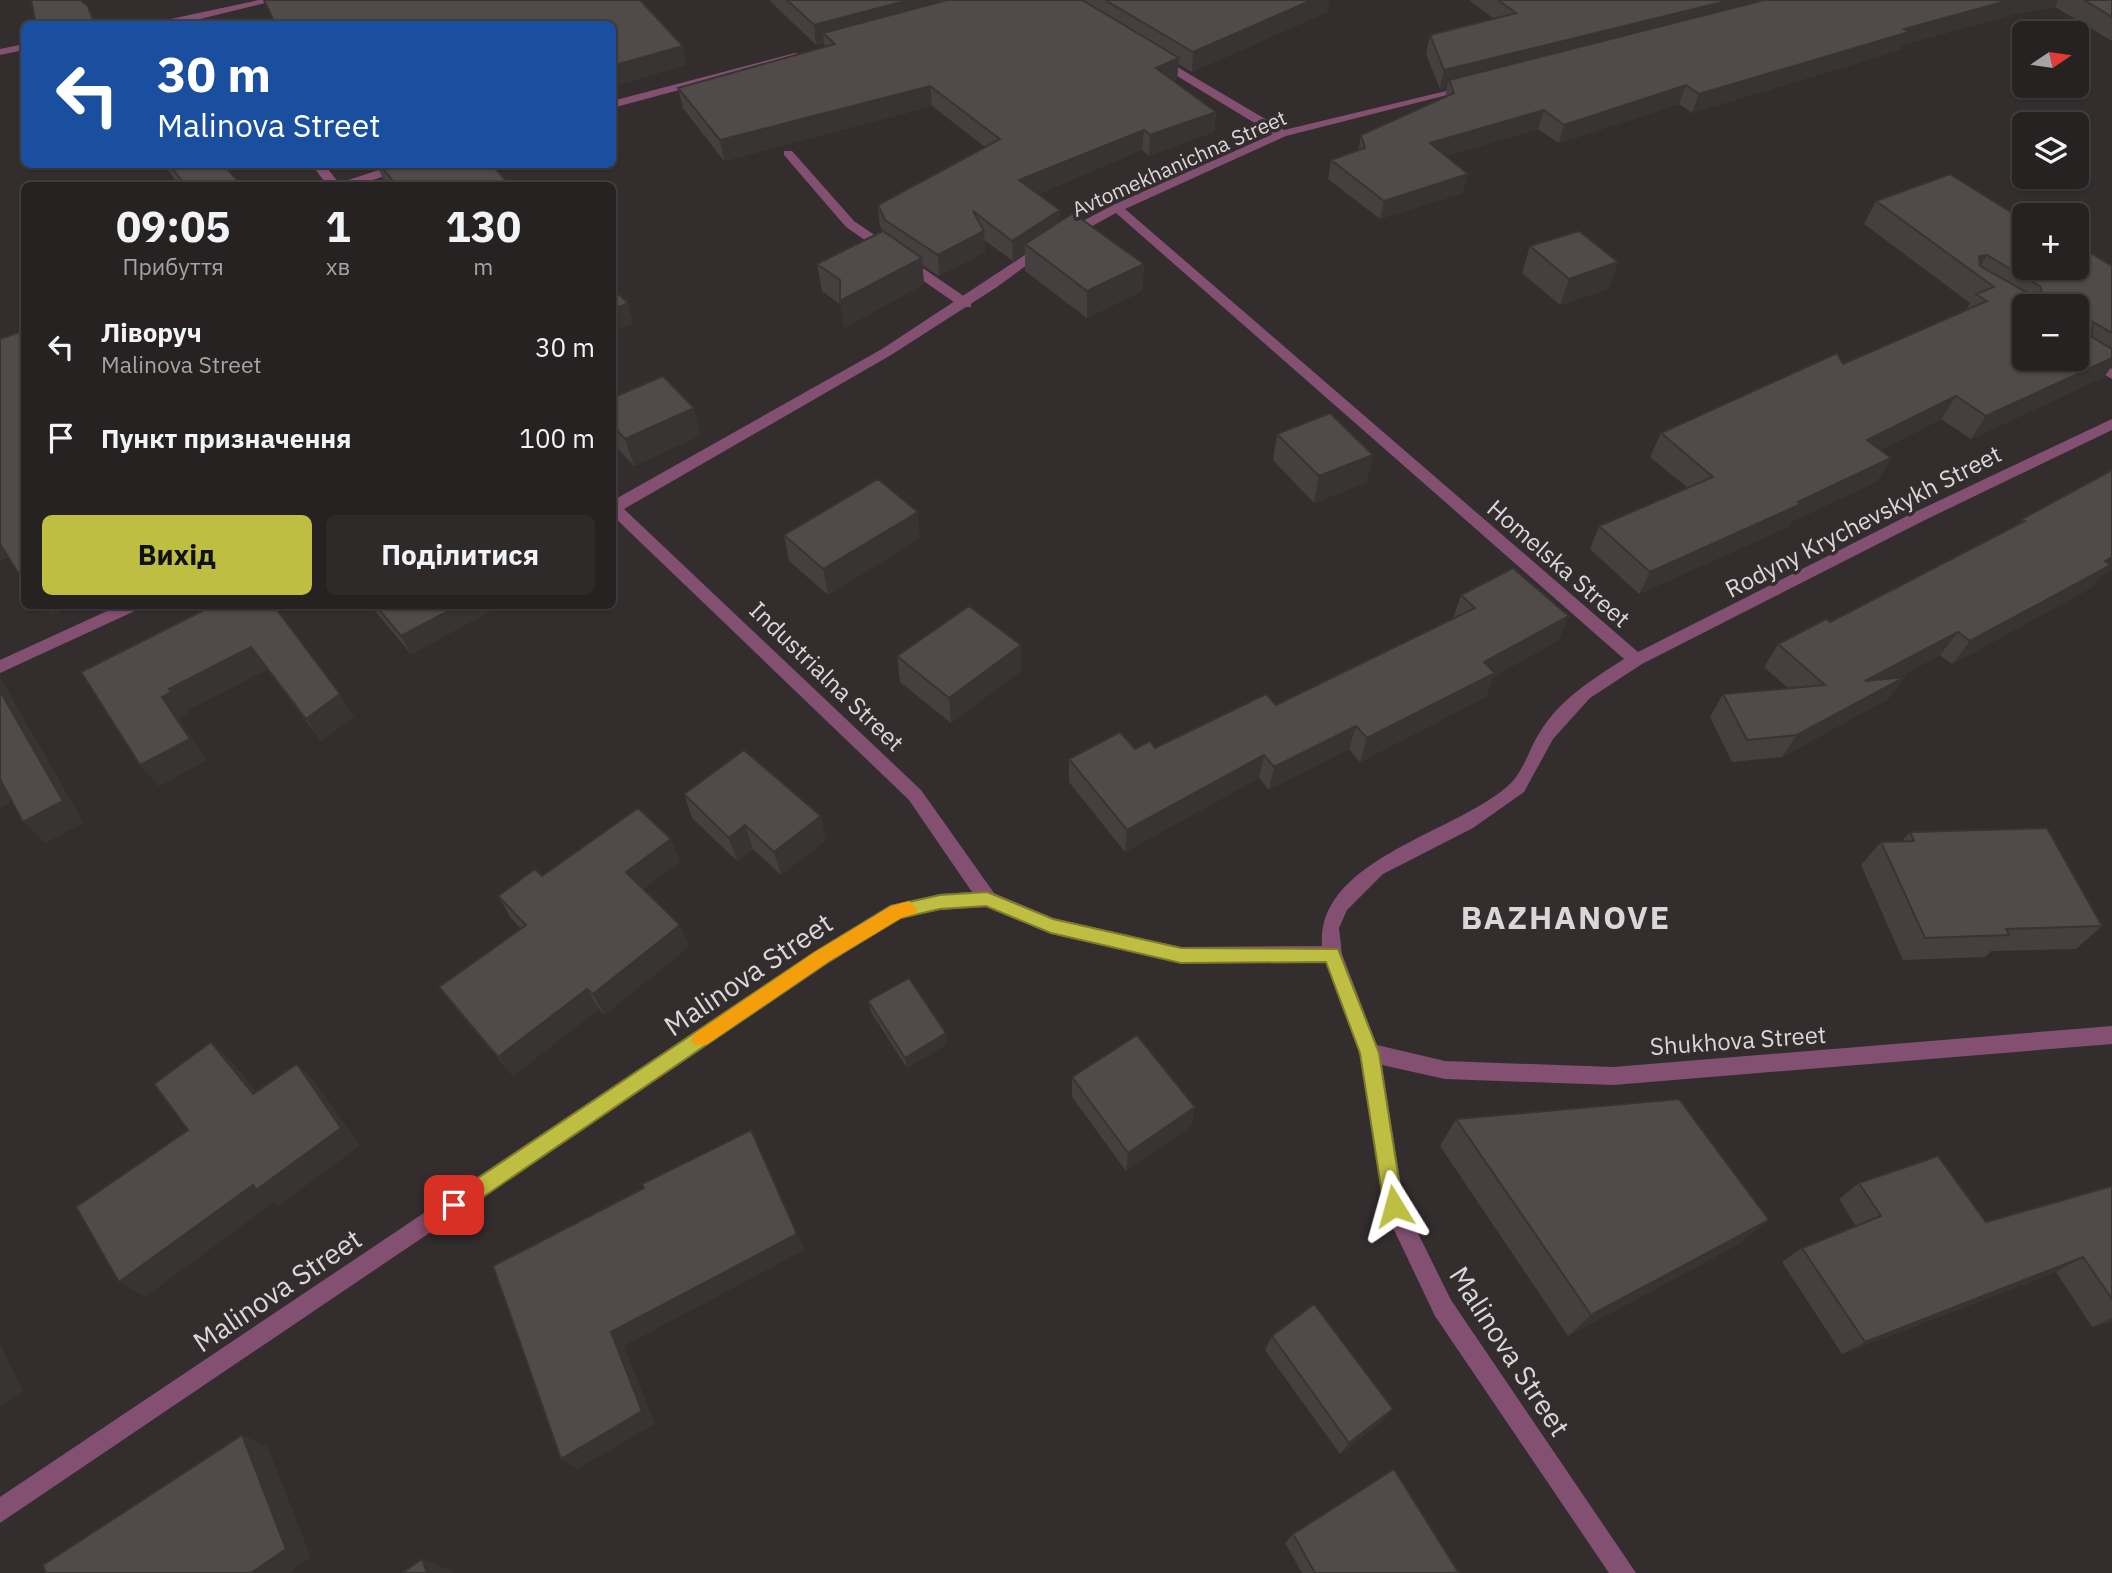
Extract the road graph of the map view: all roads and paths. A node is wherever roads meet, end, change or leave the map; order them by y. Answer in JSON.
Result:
{"nodes":[{"id":1,"x":273,"y":0,"type":"edge"},
{"id":2,"x":191,"y":21,"type":"edge"},
{"id":3,"x":21,"y":48,"type":"edge"},
{"id":4,"x":0,"y":52,"type":"edge"},
{"id":5,"x":808,"y":52,"type":"edge"},
{"id":6,"x":1153,"y":57,"type":"edge"},
{"id":7,"x":1483,"y":83,"type":"edge"},
{"id":8,"x":616,"y":103,"type":"edge"},
{"id":9,"x":1282,"y":134,"type":"junction"},
{"id":10,"x":789,"y":153,"type":"dead end"},
{"id":11,"x":320,"y":168,"type":"edge"},
{"id":12,"x":398,"y":168,"type":"edge"},
{"id":13,"x":332,"y":182,"type":"edge"},
{"id":14,"x":355,"y":182,"type":"edge"},
{"id":15,"x":1117,"y":208,"type":"junction"},
{"id":16,"x":966,"y":304,"type":"junction"},
{"id":17,"x":2089,"y":360,"type":"edge"},
{"id":18,"x":2112,"y":375,"type":"edge"},
{"id":19,"x":2112,"y":424,"type":"edge"},
{"id":20,"x":616,"y":505,"type":"edge"},
{"id":21,"x":616,"y":510,"type":"edge"},
{"id":22,"x":125,"y":609,"type":"edge"},
{"id":23,"x":1636,"y":660,"type":"junction"},
{"id":24,"x":0,"y":667,"type":"edge"},
{"id":25,"x":987,"y":899,"type":"junction"},
{"id":26,"x":1332,"y":954,"type":"junction"},
{"id":27,"x":2112,"y":1035,"type":"edge"},
{"id":28,"x":1370,"y":1053,"type":"junction"},
{"id":29,"x":0,"y":1511,"type":"edge"},
{"id":30,"x":1624,"y":1573,"type":"edge"}],
"edges":[{"from":1,"to":2,"type":"street"},
{"from":3,"to":4,"type":"street"},
{"from":5,"to":8,"type":"street"},
{"from":6,"to":9,"type":"street"},
{"from":7,"to":9,"type":"street","name":"Avtomekhanichna Street"},
{"from":9,"to":15,"type":"street","name":"Avtomekhanichna Street"},
{"from":10,"to":16,"type":"street"},
{"from":11,"to":13,"type":"street"},
{"from":12,"to":14,"type":"street"},
{"from":15,"to":16,"type":"street","name":"Avtomekhanichna Street"},
{"from":15,"to":23,"type":"street","name":"Homelska Street"},
{"from":16,"to":20,"type":"street","name":"Avtomekhanichna Street"},
{"from":17,"to":18,"type":"street"},
{"from":19,"to":23,"type":"street","name":"Rodyny Krychevskykh Street"},
{"from":21,"to":25,"type":"street","name":"Industrialna Street"},
{"from":22,"to":24,"type":"street"},
{"from":23,"to":26,"type":"street","name":"Homelska Street"},
{"from":25,"to":26,"type":"street","name":"Malinova Street"},
{"from":25,"to":29,"type":"street","name":"Malinova Street"},
{"from":26,"to":28,"type":"street","name":"Malinova Street"},
{"from":27,"to":28,"type":"street","name":"Shukhova Street"},
{"from":28,"to":30,"type":"street","name":"Malinova Street"}]}
